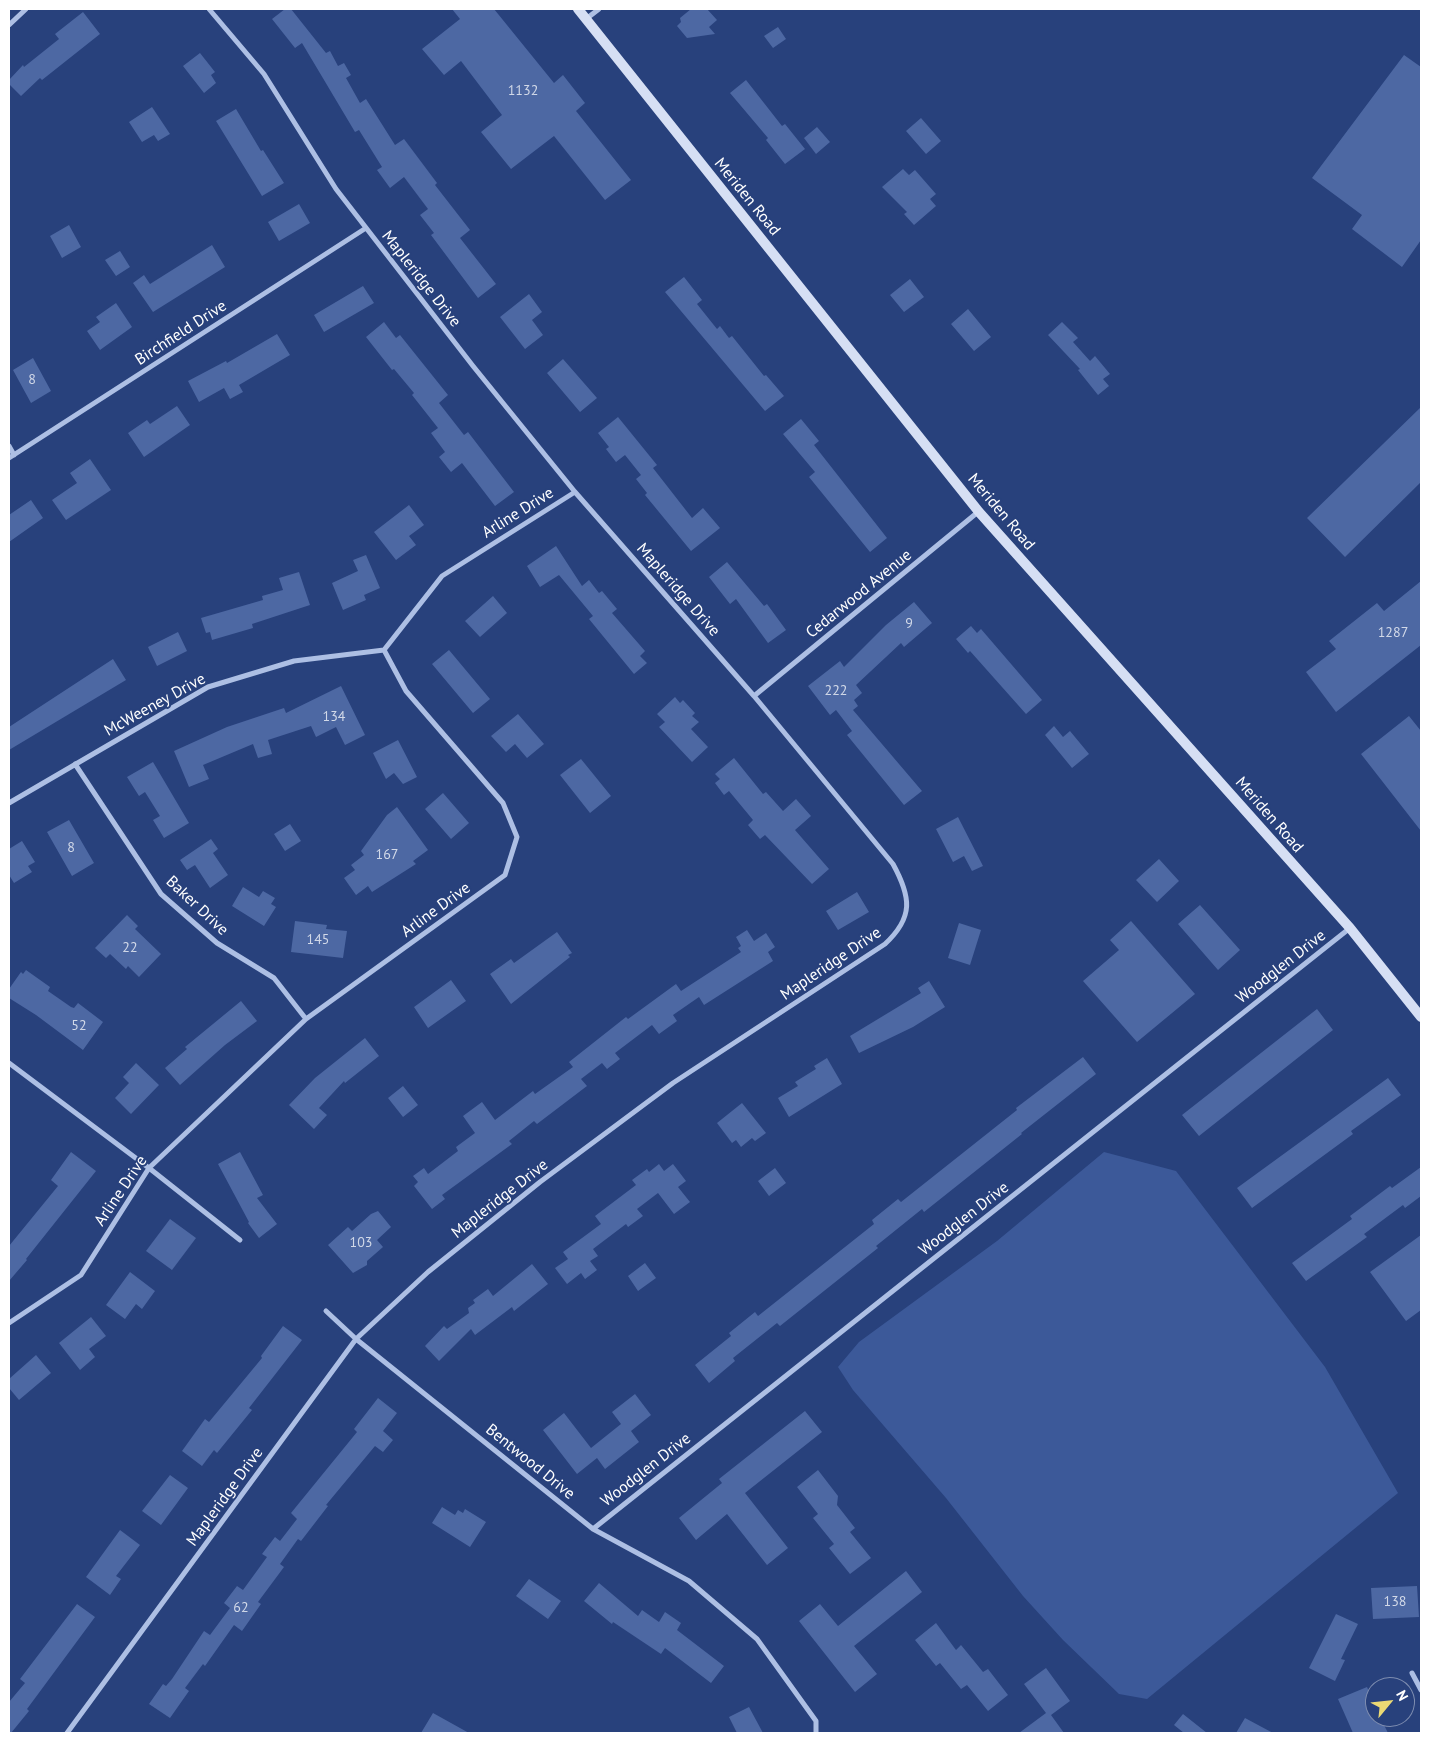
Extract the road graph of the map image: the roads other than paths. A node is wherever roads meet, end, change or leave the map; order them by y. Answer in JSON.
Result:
{"nodes":[{"id":1,"x":26,"y":9,"type":"edge"},
{"id":2,"x":209,"y":9,"type":"edge"},
{"id":3,"x":578,"y":9,"type":"edge"},
{"id":4,"x":599,"y":9,"type":"edge"},
{"id":5,"x":586,"y":19,"type":"junction"},
{"id":6,"x":9,"y":25,"type":"edge"},
{"id":7,"x":366,"y":228,"type":"junction"},
{"id":8,"x":9,"y":446,"type":"edge"},
{"id":9,"x":11,"y":456,"type":"edge"},
{"id":10,"x":575,"y":492,"type":"junction"},
{"id":11,"x":979,"y":512,"type":"junction"},
{"id":12,"x":384,"y":650,"type":"junction"},
{"id":13,"x":754,"y":696,"type":"junction"},
{"id":14,"x":75,"y":764,"type":"junction"},
{"id":15,"x":9,"y":803,"type":"edge"},
{"id":16,"x":1350,"y":928,"type":"junction"},
{"id":17,"x":1421,"y":1017,"type":"edge"},
{"id":18,"x":306,"y":1019,"type":"junction"},
{"id":19,"x":9,"y":1063,"type":"edge"},
{"id":20,"x":149,"y":1168,"type":"junction"},
{"id":21,"x":240,"y":1240,"type":"dead end"},
{"id":22,"x":326,"y":1312,"type":"dead end"},
{"id":23,"x":9,"y":1322,"type":"edge"},
{"id":24,"x":356,"y":1339,"type":"junction"},
{"id":25,"x":593,"y":1529,"type":"junction"},
{"id":26,"x":1412,"y":1673,"type":"dead end"},
{"id":27,"x":1421,"y":1690,"type":"edge"},
{"id":28,"x":67,"y":1733,"type":"edge"},
{"id":29,"x":816,"y":1733,"type":"edge"}],
"edges":[{"from":1,"to":6,"type":"street"},
{"from":2,"to":7,"type":"street","name":"Mapleridge Drive"},
{"from":3,"to":5,"type":"main road","name":"Meriden Road"},
{"from":4,"to":5,"type":"street"},
{"from":5,"to":11,"type":"main road","name":"Meriden Road"},
{"from":7,"to":9,"type":"street","name":"Birchfield Drive"},
{"from":7,"to":10,"type":"street","name":"Mapleridge Drive"},
{"from":8,"to":9,"type":"street"},
{"from":10,"to":12,"type":"street","name":"Arline Drive"},
{"from":10,"to":13,"type":"street","name":"Mapleridge Drive"},
{"from":11,"to":13,"type":"street","name":"Cedarwood Avenue"},
{"from":11,"to":16,"type":"main road","name":"Meriden Road"},
{"from":12,"to":14,"type":"street","name":"McWeeney Drive"},
{"from":12,"to":18,"type":"street","name":"Arline Drive"},
{"from":13,"to":24,"type":"street","name":"Mapleridge Drive"},
{"from":14,"to":15,"type":"street","name":"McWeeney Drive"},
{"from":14,"to":18,"type":"street","name":"Baker Drive"},
{"from":16,"to":17,"type":"main road","name":"Meriden Road"},
{"from":16,"to":25,"type":"street","name":"Woodglen Drive"},
{"from":18,"to":20,"type":"street","name":"Arline Drive"},
{"from":19,"to":20,"type":"street"},
{"from":20,"to":21,"type":"street"},
{"from":20,"to":23,"type":"street","name":"Arline Drive"},
{"from":22,"to":24,"type":"street","name":"Bentwood Drive"},
{"from":24,"to":25,"type":"street","name":"Bentwood Drive"},
{"from":24,"to":28,"type":"street","name":"Mapleridge Drive"},
{"from":25,"to":29,"type":"street","name":"Bentwood Drive"},
{"from":26,"to":27,"type":"street"}]}
